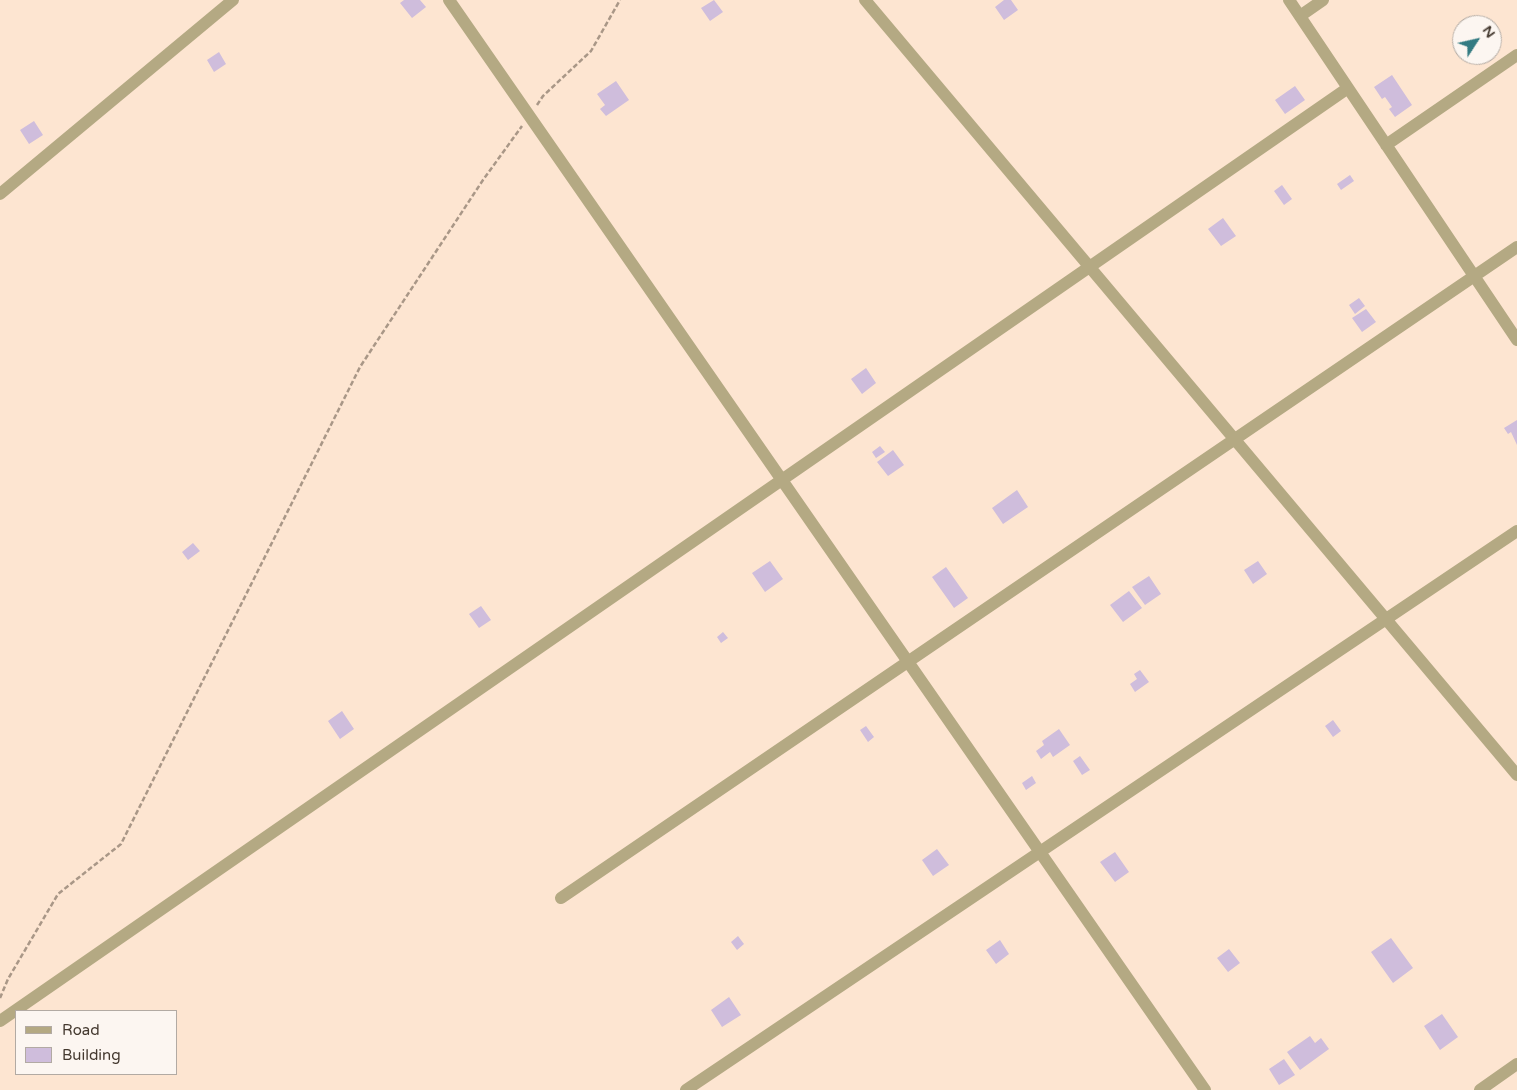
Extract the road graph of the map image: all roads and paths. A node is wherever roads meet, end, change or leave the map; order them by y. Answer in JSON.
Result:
{"nodes":[{"id":1,"x":233,"y":0,"type":"edge"},
{"id":2,"x":449,"y":0,"type":"edge"},
{"id":3,"x":620,"y":0,"type":"edge"},
{"id":4,"x":864,"y":0,"type":"edge"},
{"id":5,"x":1289,"y":0,"type":"edge"},
{"id":6,"x":1323,"y":0,"type":"edge"},
{"id":7,"x":1300,"y":16,"type":"junction"},
{"id":8,"x":1517,"y":55,"type":"edge"},
{"id":9,"x":1348,"y":88,"type":"junction"},
{"id":10,"x":529,"y":116,"type":"junction"},
{"id":11,"x":1386,"y":145,"type":"junction"},
{"id":12,"x":0,"y":194,"type":"edge"},
{"id":13,"x":1517,"y":247,"type":"edge"},
{"id":14,"x":1089,"y":267,"type":"junction"},
{"id":15,"x":1474,"y":276,"type":"junction"},
{"id":16,"x":1517,"y":340,"type":"edge"},
{"id":17,"x":1235,"y":440,"type":"junction"},
{"id":18,"x":782,"y":480,"type":"junction"},
{"id":19,"x":1517,"y":531,"type":"edge"},
{"id":20,"x":1386,"y":619,"type":"junction"},
{"id":21,"x":908,"y":662,"type":"junction"},
{"id":22,"x":1517,"y":775,"type":"edge"},
{"id":23,"x":1040,"y":852,"type":"junction"},
{"id":24,"x":561,"y":898,"type":"dead end"},
{"id":25,"x":0,"y":998,"type":"edge"},
{"id":26,"x":16,"y":1010,"type":"edge"},
{"id":27,"x":15,"y":1011,"type":"edge"},
{"id":28,"x":0,"y":1021,"type":"edge"},
{"id":29,"x":1517,"y":1064,"type":"edge"},
{"id":30,"x":686,"y":1090,"type":"edge"},
{"id":31,"x":1205,"y":1090,"type":"edge"},
{"id":32,"x":1480,"y":1090,"type":"edge"}],
"edges":[{"from":1,"to":12,"type":"street"},
{"from":2,"to":10,"type":"street"},
{"from":3,"to":10,"type":"path"},
{"from":4,"to":14,"type":"street"},
{"from":5,"to":7,"type":"street"},
{"from":6,"to":7,"type":"street"},
{"from":7,"to":9,"type":"street"},
{"from":8,"to":11,"type":"street"},
{"from":9,"to":11,"type":"street"},
{"from":9,"to":14,"type":"street"},
{"from":10,"to":18,"type":"street"},
{"from":10,"to":25,"type":"path"},
{"from":11,"to":15,"type":"street"},
{"from":13,"to":15,"type":"street"},
{"from":14,"to":17,"type":"street"},
{"from":14,"to":18,"type":"street"},
{"from":15,"to":16,"type":"street"},
{"from":15,"to":17,"type":"street"},
{"from":17,"to":20,"type":"street"},
{"from":17,"to":21,"type":"street"},
{"from":18,"to":21,"type":"street"},
{"from":18,"to":26,"type":"street"},
{"from":19,"to":20,"type":"street"},
{"from":20,"to":22,"type":"street"},
{"from":20,"to":23,"type":"street"},
{"from":21,"to":23,"type":"street"},
{"from":21,"to":24,"type":"street"},
{"from":23,"to":30,"type":"street"},
{"from":23,"to":31,"type":"street"},
{"from":27,"to":28,"type":"street"},
{"from":29,"to":32,"type":"street"}]}
